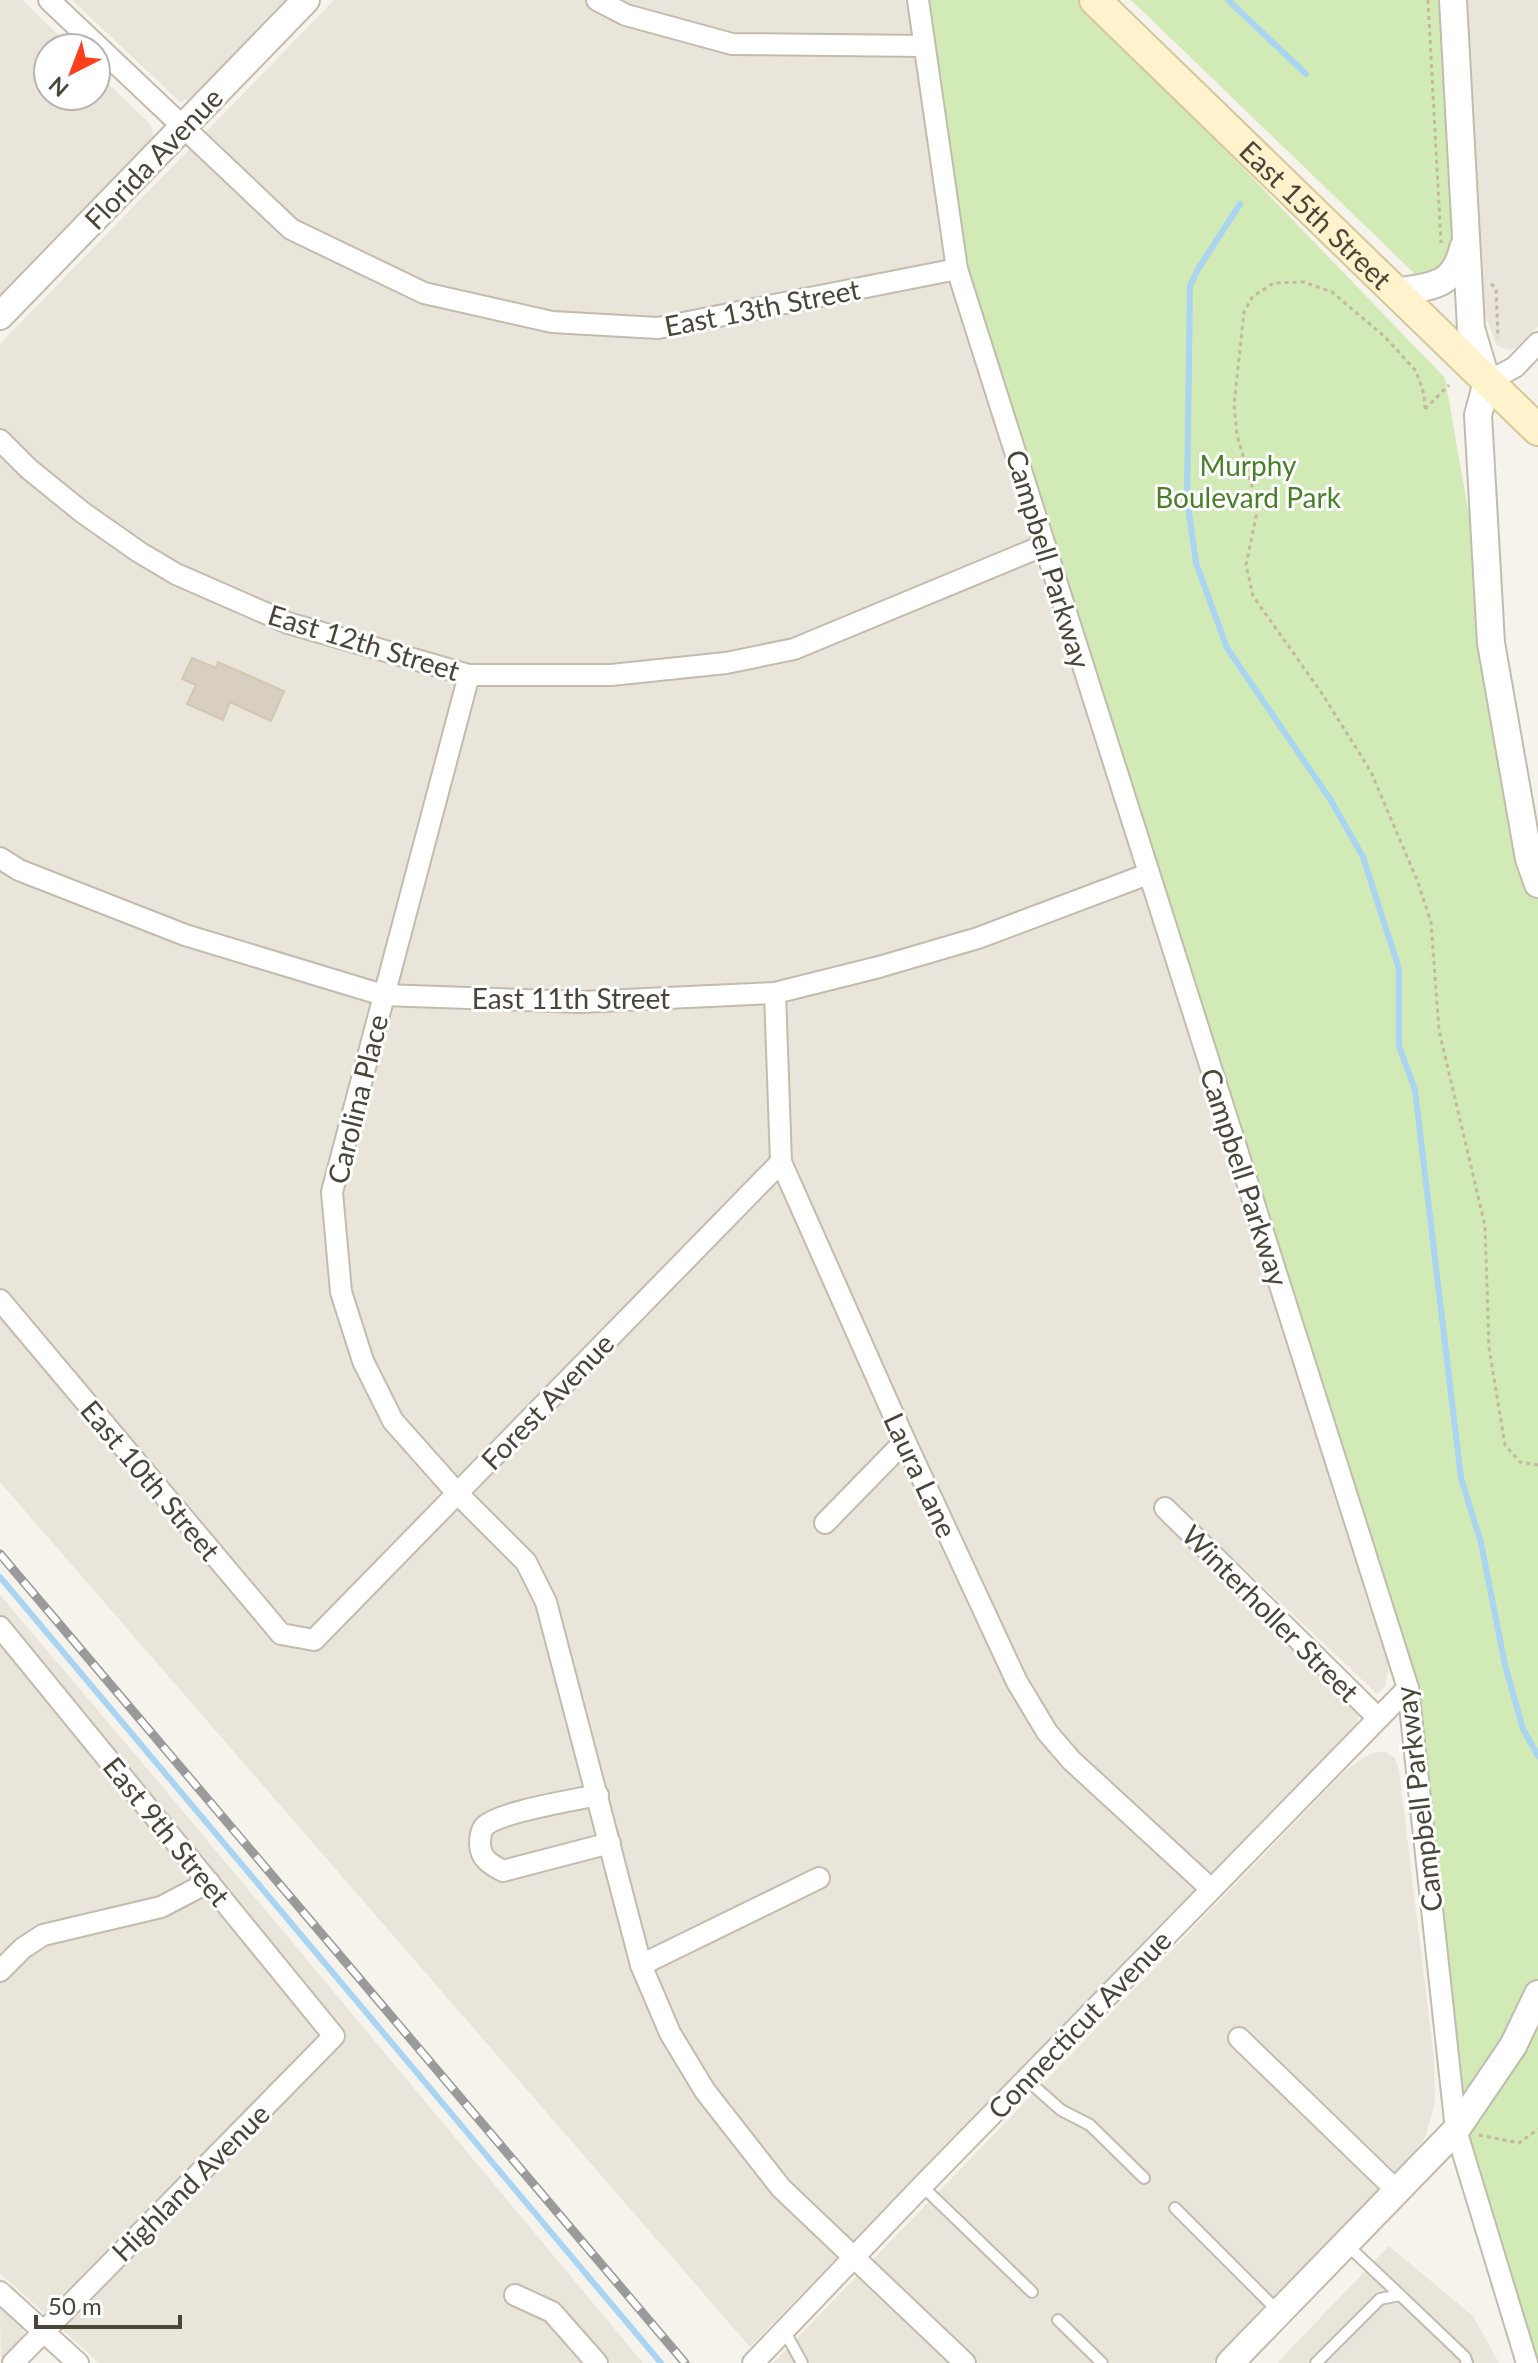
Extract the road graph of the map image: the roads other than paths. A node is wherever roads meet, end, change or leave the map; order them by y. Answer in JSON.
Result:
{"nodes":[{"id":1,"x":49,"y":0,"type":"edge"},
{"id":2,"x":306,"y":0,"type":"edge"},
{"id":3,"x":597,"y":0,"type":"edge"},
{"id":4,"x":918,"y":0,"type":"edge"},
{"id":5,"x":1095,"y":0,"type":"edge"},
{"id":6,"x":1453,"y":0,"type":"edge"},
{"id":7,"x":924,"y":46,"type":"junction"},
{"id":8,"x":182,"y":128,"type":"junction"},
{"id":9,"x":1466,"y":236,"type":"junction"},
{"id":10,"x":957,"y":269,"type":"junction"},
{"id":11,"x":1395,"y":292,"type":"junction"},
{"id":12,"x":0,"y":316,"type":"edge"},
{"id":13,"x":1538,"y":343,"type":"edge"},
{"id":14,"x":1487,"y":382,"type":"junction"},
{"id":15,"x":1538,"y":430,"type":"edge"},
{"id":16,"x":0,"y":440,"type":"edge"},
{"id":17,"x":1045,"y":545,"type":"junction"},
{"id":18,"x":469,"y":675,"type":"junction"},
{"id":19,"x":0,"y":858,"type":"edge"},
{"id":20,"x":1148,"y":874,"type":"junction"},
{"id":21,"x":1538,"y":884,"type":"edge"},
{"id":22,"x":775,"y":993,"type":"junction"},
{"id":23,"x":383,"y":995,"type":"junction"},
{"id":24,"x":781,"y":1162,"type":"junction"},
{"id":25,"x":0,"y":1300,"type":"edge"},
{"id":26,"x":905,"y":1441,"type":"junction"},
{"id":27,"x":457,"y":1493,"type":"junction"},
{"id":28,"x":1165,"y":1508,"type":"dead end"},
{"id":29,"x":825,"y":1523,"type":"dead end"},
{"id":30,"x":0,"y":1627,"type":"edge"},
{"id":31,"x":314,"y":1640,"type":"joint"},
{"id":32,"x":1408,"y":1688,"type":"junction"},
{"id":33,"x":1378,"y":1718,"type":"junction"},
{"id":34,"x":598,"y":1795,"type":"junction"},
{"id":35,"x":610,"y":1843,"type":"junction"},
{"id":36,"x":819,"y":1878,"type":"dead end"},
{"id":37,"x":209,"y":1882,"type":"junction"},
{"id":38,"x":1210,"y":1888,"type":"junction"},
{"id":39,"x":641,"y":1965,"type":"junction"},
{"id":40,"x":0,"y":1971,"type":"edge"},
{"id":41,"x":1538,"y":1994,"type":"edge"},
{"id":42,"x":334,"y":2036,"type":"joint"},
{"id":43,"x":1239,"y":2038,"type":"dead end"},
{"id":44,"x":1026,"y":2079,"type":"junction"},
{"id":45,"x":1456,"y":2130,"type":"junction"},
{"id":46,"x":1144,"y":2178,"type":"dead end"},
{"id":47,"x":922,"y":2186,"type":"junction"},
{"id":48,"x":1397,"y":2191,"type":"junction"},
{"id":49,"x":1175,"y":2208,"type":"dead end"},
{"id":50,"x":1346,"y":2243,"type":"junction"},
{"id":51,"x":854,"y":2256,"type":"junction"},
{"id":52,"x":0,"y":2292,"type":"edge"},
{"id":53,"x":1032,"y":2292,"type":"dead end"},
{"id":54,"x":515,"y":2295,"type":"dead end"},
{"id":55,"x":1400,"y":2295,"type":"junction"},
{"id":56,"x":1279,"y":2312,"type":"junction"},
{"id":57,"x":1058,"y":2320,"type":"dead end"},
{"id":58,"x":784,"y":2330,"type":"junction"},
{"id":59,"x":43,"y":2331,"type":"junction"},
{"id":60,"x":13,"y":2363,"type":"edge"},
{"id":61,"x":78,"y":2363,"type":"edge"},
{"id":62,"x":597,"y":2363,"type":"edge"},
{"id":63,"x":753,"y":2363,"type":"edge"},
{"id":64,"x":802,"y":2363,"type":"edge"},
{"id":65,"x":965,"y":2363,"type":"edge"},
{"id":66,"x":1102,"y":2363,"type":"edge"},
{"id":67,"x":1230,"y":2363,"type":"edge"},
{"id":68,"x":1316,"y":2363,"type":"edge"},
{"id":69,"x":1467,"y":2363,"type":"edge"},
{"id":70,"x":1527,"y":2363,"type":"edge"}],
"edges":[{"from":1,"to":8,"type":"street","name":"East 13th Street"},
{"from":2,"to":8,"type":"street","name":"Florida Avenue"},
{"from":3,"to":7,"type":"street"},
{"from":4,"to":7,"type":"street","name":"Campbell Parkway"},
{"from":5,"to":11,"type":"main road","name":"East 15th Street"},
{"from":6,"to":9,"type":"street"},
{"from":7,"to":10,"type":"street","name":"Campbell Parkway"},
{"from":8,"to":10,"type":"street","name":"East 13th Street"},
{"from":8,"to":12,"type":"street","name":"Florida Avenue"},
{"from":9,"to":11,"type":"street"},
{"from":9,"to":14,"type":"street"},
{"from":10,"to":17,"type":"street","name":"Campbell Parkway"},
{"from":11,"to":14,"type":"main road","name":"East 15th Street"},
{"from":13,"to":14,"type":"street"},
{"from":14,"to":15,"type":"main road","name":"East 15th Street"},
{"from":14,"to":21,"type":"street"},
{"from":16,"to":18,"type":"street","name":"East 12th Street"},
{"from":17,"to":18,"type":"street","name":"East 12th Street"},
{"from":17,"to":20,"type":"street","name":"Campbell Parkway"},
{"from":18,"to":23,"type":"street","name":"Carolina Place"},
{"from":19,"to":23,"type":"street","name":"East 11th Street"},
{"from":20,"to":22,"type":"street","name":"East 11th Street"},
{"from":20,"to":32,"type":"street","name":"Campbell Parkway"},
{"from":22,"to":23,"type":"street","name":"East 11th Street"},
{"from":22,"to":24,"type":"street","name":"Laura Lane"},
{"from":23,"to":27,"type":"street","name":"Carolina Place"},
{"from":24,"to":26,"type":"street","name":"Laura Lane"},
{"from":24,"to":27,"type":"street","name":"Forest Avenue"},
{"from":25,"to":31,"type":"street","name":"East 10th Street"},
{"from":26,"to":29,"type":"street"},
{"from":26,"to":38,"type":"street","name":"Laura Lane"},
{"from":27,"to":31,"type":"street","name":"Forest Avenue"},
{"from":27,"to":34,"type":"street","name":"Carolina Place"},
{"from":28,"to":33,"type":"street","name":"Winterholler Street"},
{"from":30,"to":37,"type":"street","name":"East 9th Street"},
{"from":32,"to":33,"type":"street","name":"Connecticut Avenue"},
{"from":32,"to":45,"type":"street","name":"Campbell Parkway"},
{"from":33,"to":38,"type":"street","name":"Connecticut Avenue"},
{"from":34,"to":35,"type":"street","name":"Carolina Place"},
{"from":34,"to":35,"type":"street"},
{"from":35,"to":39,"type":"street","name":"Carolina Place"},
{"from":36,"to":39,"type":"street"},
{"from":37,"to":40,"type":"street"},
{"from":37,"to":42,"type":"street","name":"East 9th Street"},
{"from":38,"to":44,"type":"street","name":"Connecticut Avenue"},
{"from":39,"to":51,"type":"street","name":"Carolina Place"},
{"from":41,"to":45,"type":"street"},
{"from":42,"to":59,"type":"street","name":"Highland Avenue"},
{"from":43,"to":48,"type":"street"},
{"from":44,"to":46,"type":"lane"},
{"from":44,"to":47,"type":"street","name":"Connecticut Avenue"},
{"from":45,"to":48,"type":"street"},
{"from":45,"to":70,"type":"street","name":"Campbell Parkway"},
{"from":47,"to":51,"type":"street","name":"Connecticut Avenue"},
{"from":47,"to":53,"type":"lane"},
{"from":48,"to":50,"type":"street"},
{"from":49,"to":56,"type":"lane"},
{"from":50,"to":55,"type":"lane"},
{"from":50,"to":56,"type":"street"},
{"from":51,"to":58,"type":"street","name":"Connecticut Avenue"},
{"from":51,"to":65,"type":"street"},
{"from":52,"to":59,"type":"street"},
{"from":54,"to":62,"type":"street"},
{"from":55,"to":68,"type":"lane"},
{"from":55,"to":69,"type":"lane"},
{"from":56,"to":67,"type":"street"},
{"from":57,"to":66,"type":"lane"},
{"from":58,"to":63,"type":"street","name":"Connecticut Avenue"},
{"from":58,"to":64,"type":"lane"},
{"from":59,"to":60,"type":"street","name":"Highland Avenue"},
{"from":59,"to":61,"type":"street"}]}
